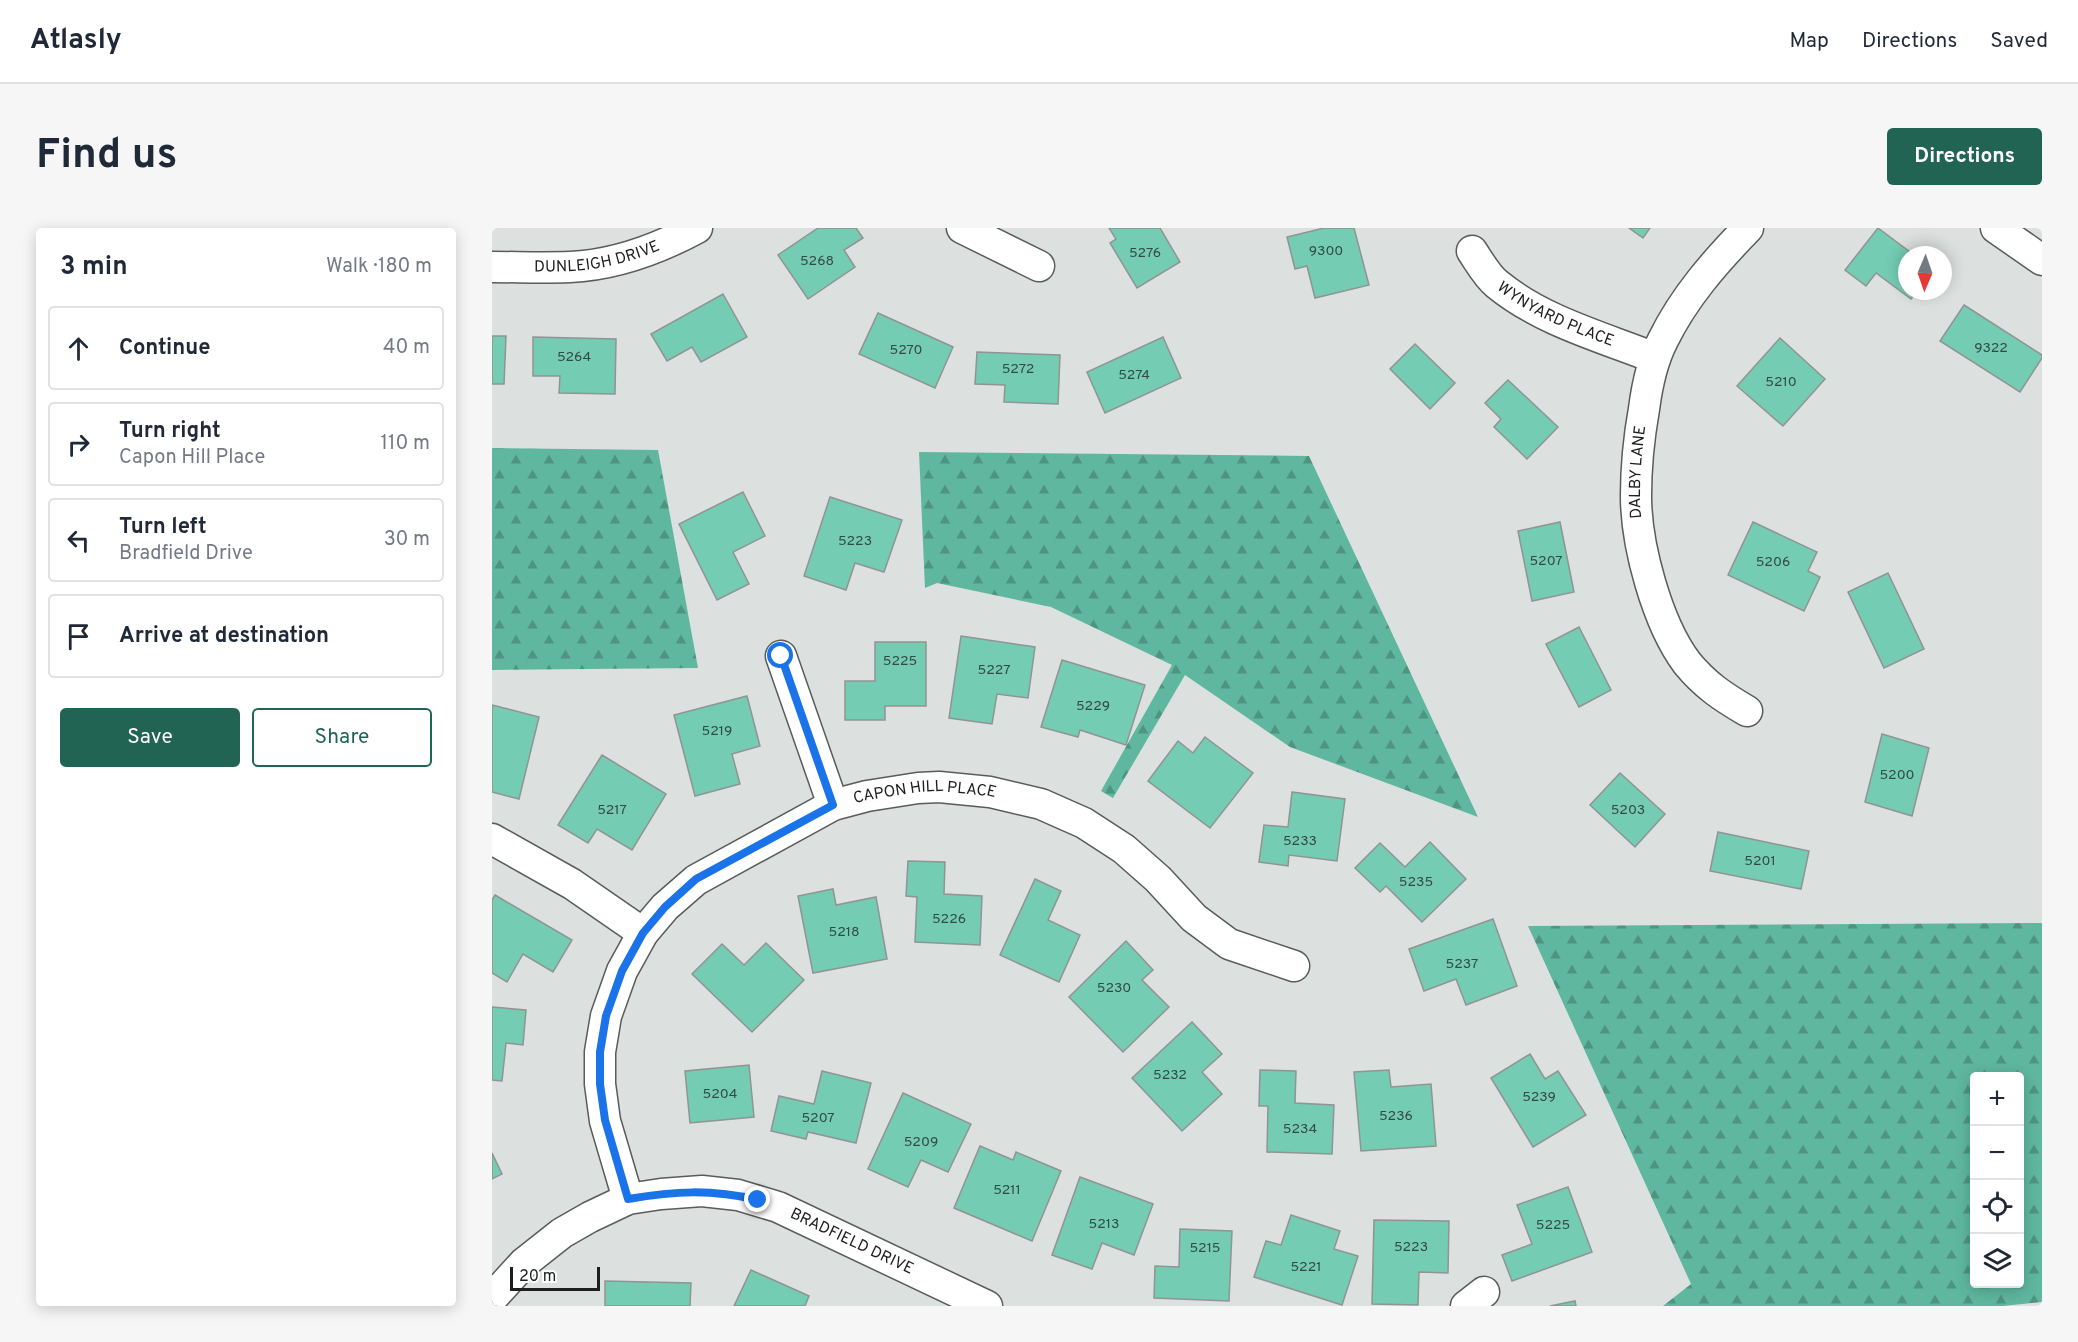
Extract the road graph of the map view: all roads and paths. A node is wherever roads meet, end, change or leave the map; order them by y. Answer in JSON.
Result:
{"nodes":[{"id":1,"x":697,"y":228,"type":"edge"},
{"id":2,"x":962,"y":228,"type":"edge"},
{"id":3,"x":1748,"y":228,"type":"edge"},
{"id":4,"x":1996,"y":228,"type":"edge"},
{"id":5,"x":1472,"y":251,"type":"dead end"},
{"id":6,"x":2042,"y":260,"type":"edge"},
{"id":7,"x":1039,"y":266,"type":"dead end"},
{"id":8,"x":492,"y":267,"type":"edge"},
{"id":9,"x":1655,"y":358,"type":"junction"},
{"id":10,"x":781,"y":656,"type":"dead end"},
{"id":11,"x":1747,"y":711,"type":"dead end"},
{"id":12,"x":833,"y":805,"type":"junction"},
{"id":13,"x":492,"y":839,"type":"edge"},
{"id":14,"x":643,"y":933,"type":"junction"},
{"id":15,"x":1294,"y":966,"type":"dead end"},
{"id":16,"x":628,"y":1199,"type":"junction"},
{"id":17,"x":492,"y":1298,"type":"edge"},
{"id":18,"x":987,"y":1306,"type":"edge"}],
"edges":[{"from":1,"to":8,"type":"street","name":"DUNLEIGH DRIVE"},
{"from":2,"to":7,"type":"street"},
{"from":3,"to":9,"type":"street","name":"DALBY LANE"},
{"from":4,"to":6,"type":"street"},
{"from":5,"to":9,"type":"street","name":"WYNYARD PLACE"},
{"from":9,"to":11,"type":"street","name":"DALBY LANE"},
{"from":10,"to":12,"type":"street"},
{"from":12,"to":14,"type":"street","name":"CAPON HILL PLACE"},
{"from":12,"to":15,"type":"street","name":"CAPON HILL PLACE"},
{"from":13,"to":14,"type":"street"},
{"from":14,"to":16,"type":"street","name":"CAPON HILL PLACE"},
{"from":16,"to":17,"type":"street","name":"BRADFIELD DRIVE"},
{"from":16,"to":18,"type":"street","name":"BRADFIELD DRIVE"}]}
